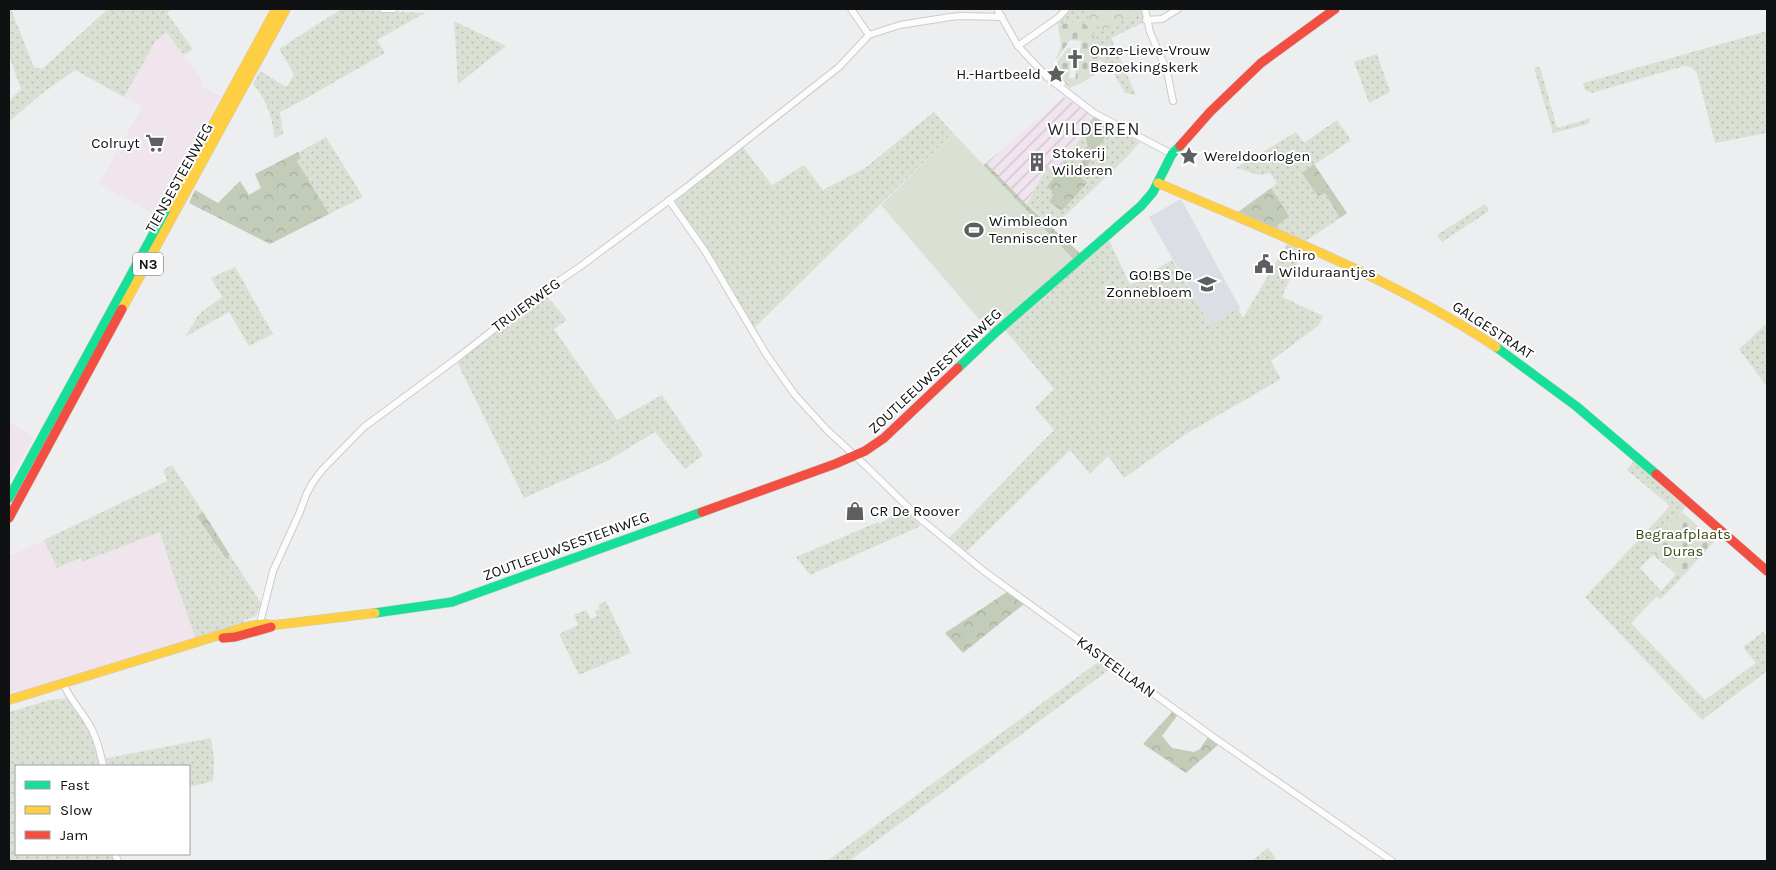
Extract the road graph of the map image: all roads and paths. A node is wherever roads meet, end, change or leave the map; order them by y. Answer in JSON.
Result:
{"nodes":[{"id":1,"x":276,"y":9,"type":"edge"},
{"id":2,"x":286,"y":9,"type":"edge"},
{"id":3,"x":383,"y":9,"type":"edge"},
{"id":4,"x":394,"y":9,"type":"edge"},
{"id":5,"x":851,"y":9,"type":"edge"},
{"id":6,"x":998,"y":9,"type":"edge"},
{"id":7,"x":1066,"y":9,"type":"edge"},
{"id":8,"x":1145,"y":9,"type":"edge"},
{"id":9,"x":1178,"y":9,"type":"edge"},
{"id":10,"x":1335,"y":9,"type":"edge"},
{"id":11,"x":1002,"y":17,"type":"junction"},
{"id":12,"x":1146,"y":20,"type":"junction"},
{"id":13,"x":869,"y":35,"type":"junction"},
{"id":14,"x":1018,"y":46,"type":"junction"},
{"id":15,"x":1173,"y":101,"type":"dead end"},
{"id":16,"x":1172,"y":154,"type":"junction"},
{"id":17,"x":1158,"y":183,"type":"junction"},
{"id":18,"x":669,"y":200,"type":"junction"},
{"id":19,"x":855,"y":456,"type":"junction"},
{"id":20,"x":9,"y":498,"type":"edge"},
{"id":21,"x":9,"y":518,"type":"edge"},
{"id":22,"x":1767,"y":571,"type":"edge"},
{"id":23,"x":261,"y":627,"type":"junction"},
{"id":24,"x":63,"y":683,"type":"junction"},
{"id":25,"x":9,"y":700,"type":"edge"},
{"id":26,"x":102,"y":765,"type":"edge"},
{"id":27,"x":1392,"y":861,"type":"edge"}],
"edges":[{"from":1,"to":20,"type":"street","name":"TIENSESTEENWEG","number":"N3"},
{"from":2,"to":21,"type":"street","name":"TIENSESTEENWEG","number":"N3"},
{"from":3,"to":4,"type":"street"},
{"from":5,"to":13,"type":"street"},
{"from":6,"to":11,"type":"street"},
{"from":7,"to":14,"type":"street"},
{"from":8,"to":12,"type":"street"},
{"from":9,"to":12,"type":"street"},
{"from":10,"to":16,"type":"street","name":"ZOUTLEEUWSESTEENWEG"},
{"from":11,"to":13,"type":"street"},
{"from":11,"to":14,"type":"street"},
{"from":12,"to":15,"type":"street"},
{"from":13,"to":18,"type":"street","name":"TRUIERWEG"},
{"from":14,"to":16,"type":"street"},
{"from":16,"to":17,"type":"street","name":"ZOUTLEEUWSESTEENWEG"},
{"from":17,"to":19,"type":"street","name":"ZOUTLEEUWSESTEENWEG"},
{"from":17,"to":22,"type":"street","name":"GALGESTRAAT"},
{"from":18,"to":19,"type":"street","name":"KASTEELLAAN"},
{"from":18,"to":23,"type":"street","name":"TRUIERWEG"},
{"from":19,"to":23,"type":"street","name":"ZOUTLEEUWSESTEENWEG"},
{"from":19,"to":27,"type":"street","name":"KASTEELLAAN"},
{"from":23,"to":24,"type":"street","name":"ZOUTLEEUWSESTEENWEG"},
{"from":24,"to":25,"type":"street","name":"ZOUTLEEUWSESTEENWEG"},
{"from":24,"to":26,"type":"street"}]}
